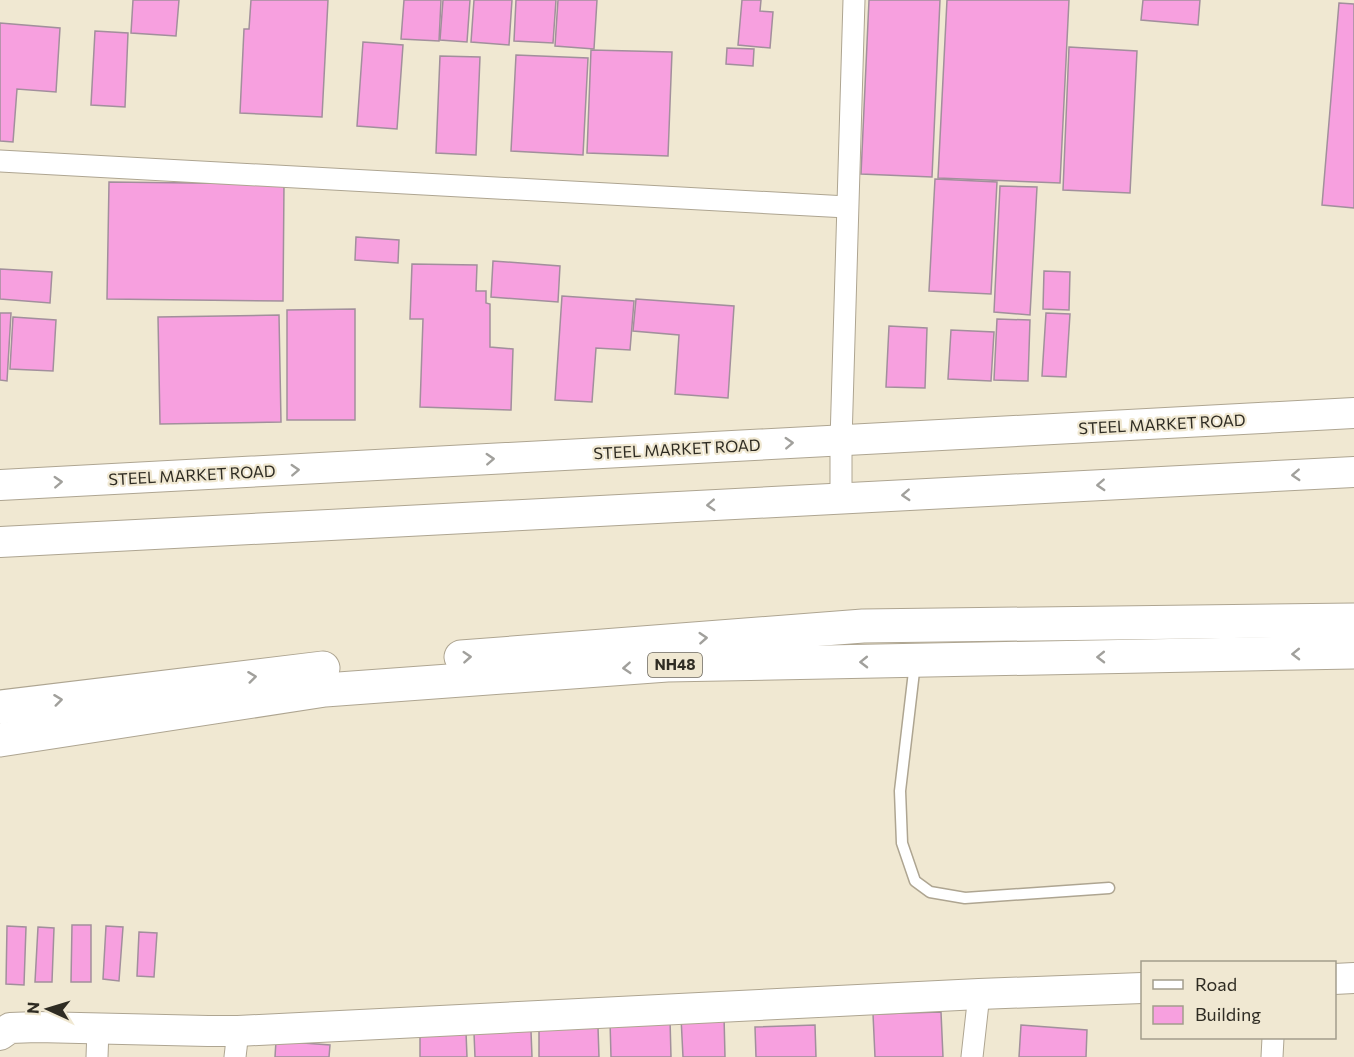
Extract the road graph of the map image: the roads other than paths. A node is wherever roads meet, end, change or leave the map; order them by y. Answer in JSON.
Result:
{"nodes":[{"id":1,"x":854,"y":0,"type":"edge"},
{"id":2,"x":0,"y":161,"type":"edge"},
{"id":3,"x":848,"y":207,"type":"junction"},
{"id":4,"x":1354,"y":413,"type":"edge"},
{"id":5,"x":841,"y":441,"type":"junction"},
{"id":6,"x":1354,"y":472,"type":"edge"},
{"id":7,"x":0,"y":485,"type":"edge"},
{"id":8,"x":841,"y":498,"type":"junction"},
{"id":9,"x":0,"y":542,"type":"edge"},
{"id":10,"x":1354,"y":620,"type":"edge"},
{"id":11,"x":1354,"y":652,"type":"edge"},
{"id":12,"x":915,"y":661,"type":"junction"},
{"id":13,"x":0,"y":707,"type":"edge"},
{"id":14,"x":0,"y":740,"type":"edge"},
{"id":15,"x":1109,"y":888,"type":"dead end"},
{"id":16,"x":1354,"y":978,"type":"edge"},
{"id":17,"x":1336,"y":979,"type":"edge"},
{"id":18,"x":1141,"y":987,"type":"edge"},
{"id":19,"x":979,"y":994,"type":"junction"},
{"id":20,"x":0,"y":1035,"type":"edge"},
{"id":21,"x":1273,"y":1039,"type":"edge"},
{"id":22,"x":98,"y":1043,"type":"edge"},
{"id":23,"x":236,"y":1044,"type":"edge"},
{"id":24,"x":972,"y":1057,"type":"edge"},
{"id":25,"x":1272,"y":1057,"type":"edge"}],
"edges":[{"from":1,"to":3,"type":"street"},
{"from":2,"to":3,"type":"street"},
{"from":3,"to":5,"type":"street"},
{"from":4,"to":5,"type":"street","name":"STEEL MARKET ROAD"},
{"from":7,"to":5,"type":"street","name":"STEEL MARKET ROAD","one_way":true},
{"from":5,"to":8,"type":"street"},
{"from":6,"to":8,"type":"street","one_way":true},
{"from":8,"to":9,"type":"street","one_way":true},
{"from":13,"to":10,"type":"highway","number":"NH48","one_way":true},
{"from":11,"to":12,"type":"highway","number":"NH48","one_way":true},
{"from":12,"to":14,"type":"highway","number":"NH48","one_way":true},
{"from":12,"to":15,"type":"lane"},
{"from":16,"to":17,"type":"street"},
{"from":18,"to":19,"type":"street"},
{"from":19,"to":23,"type":"street"},
{"from":19,"to":24,"type":"street"},
{"from":20,"to":22,"type":"street"},
{"from":21,"to":25,"type":"street"},
{"from":22,"to":23,"type":"street"}]}
